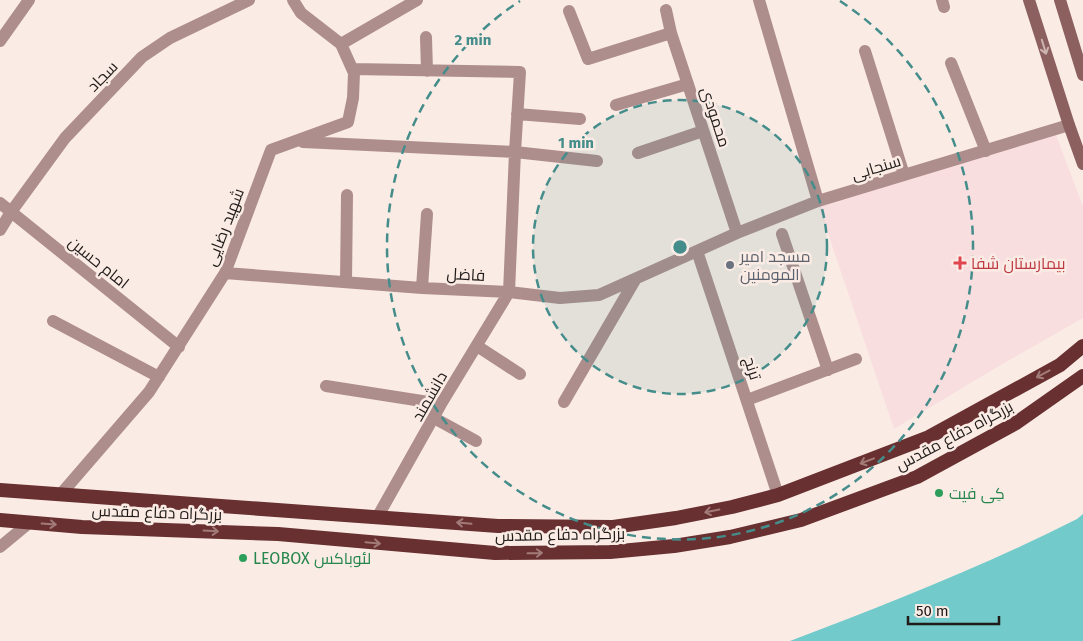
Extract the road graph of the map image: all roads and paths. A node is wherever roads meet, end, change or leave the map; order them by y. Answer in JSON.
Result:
{"nodes":[{"id":1,"x":29,"y":0,"type":"edge"},
{"id":2,"x":250,"y":0,"type":"edge"},
{"id":3,"x":293,"y":0,"type":"edge"},
{"id":4,"x":417,"y":0,"type":"edge"},
{"id":5,"x":759,"y":0,"type":"edge"},
{"id":6,"x":1029,"y":0,"type":"edge"},
{"id":7,"x":1060,"y":0,"type":"edge"},
{"id":8,"x":666,"y":10,"type":"dead end"},
{"id":9,"x":568,"y":11,"type":"dead end"},
{"id":10,"x":671,"y":33,"type":"junction"},
{"id":11,"x":426,"y":37,"type":"dead end"},
{"id":12,"x":0,"y":41,"type":"edge"},
{"id":13,"x":341,"y":44,"type":"junction"},
{"id":14,"x":865,"y":51,"type":"dead end"},
{"id":15,"x":951,"y":63,"type":"dead end"},
{"id":16,"x":353,"y":69,"type":"junction"},
{"id":17,"x":427,"y":71,"type":"junction"},
{"id":18,"x":1083,"y":75,"type":"edge"},
{"id":19,"x":688,"y":84,"type":"junction"},
{"id":20,"x":616,"y":106,"type":"dead end"},
{"id":21,"x":517,"y":114,"type":"junction"},
{"id":22,"x":580,"y":119,"type":"dead end"},
{"id":23,"x":1069,"y":125,"type":"junction"},
{"id":24,"x":704,"y":131,"type":"junction"},
{"id":25,"x":295,"y":141,"type":"junction"},
{"id":26,"x":986,"y":151,"type":"junction"},
{"id":27,"x":515,"y":152,"type":"junction"},
{"id":28,"x":638,"y":153,"type":"dead end"},
{"id":29,"x":597,"y":161,"type":"dead end"},
{"id":30,"x":1083,"y":164,"type":"edge"},
{"id":31,"x":904,"y":175,"type":"junction"},
{"id":32,"x":347,"y":196,"type":"dead end"},
{"id":33,"x":818,"y":201,"type":"junction"},
{"id":34,"x":0,"y":203,"type":"edge"},
{"id":35,"x":11,"y":212,"type":"junction"},
{"id":36,"x":427,"y":214,"type":"dead end"},
{"id":37,"x":0,"y":230,"type":"edge"},
{"id":38,"x":736,"y":233,"type":"junction"},
{"id":39,"x":782,"y":234,"type":"dead end"},
{"id":40,"x":697,"y":251,"type":"junction"},
{"id":41,"x":225,"y":273,"type":"junction"},
{"id":42,"x":636,"y":280,"type":"junction"},
{"id":43,"x":346,"y":282,"type":"junction"},
{"id":44,"x":422,"y":288,"type":"junction"},
{"id":45,"x":509,"y":292,"type":"junction"},
{"id":46,"x":53,"y":321,"type":"dead end"},
{"id":47,"x":179,"y":346,"type":"junction"},
{"id":48,"x":477,"y":346,"type":"junction"},
{"id":49,"x":1083,"y":346,"type":"edge"},
{"id":50,"x":856,"y":359,"type":"dead end"},
{"id":51,"x":828,"y":370,"type":"junction"},
{"id":52,"x":520,"y":374,"type":"dead end"},
{"id":53,"x":1083,"y":376,"type":"edge"},
{"id":54,"x":159,"y":377,"type":"junction"},
{"id":55,"x":326,"y":386,"type":"dead end"},
{"id":56,"x":747,"y":400,"type":"junction"},
{"id":57,"x":564,"y":402,"type":"dead end"},
{"id":58,"x":441,"y":404,"type":"junction"},
{"id":59,"x":434,"y":418,"type":"junction"},
{"id":60,"x":476,"y":441,"type":"dead end"},
{"id":61,"x":0,"y":490,"type":"edge"},
{"id":62,"x":61,"y":494,"type":"junction"},
{"id":63,"x":778,"y":495,"type":"junction"},
{"id":64,"x":378,"y":516,"type":"junction"},
{"id":65,"x":0,"y":520,"type":"edge"},
{"id":66,"x":29,"y":523,"type":"junction"},
{"id":67,"x":0,"y":547,"type":"edge"}],
"edges":[{"from":1,"to":12,"type":"street"},
{"from":2,"to":35,"type":"street","name":"سجاد"},
{"from":3,"to":13,"type":"street","name":"شهید رضایی"},
{"from":4,"to":13,"type":"street"},
{"from":5,"to":33,"type":"street"},
{"from":6,"to":23,"type":"main road","one_way":true},
{"from":7,"to":18,"type":"main road"},
{"from":8,"to":10,"type":"street","name":"محمودی"},
{"from":9,"to":10,"type":"street"},
{"from":10,"to":19,"type":"street","name":"محمودی"},
{"from":11,"to":17,"type":"street"},
{"from":13,"to":16,"type":"street","name":"شهید رضایی"},
{"from":14,"to":31,"type":"street"},
{"from":15,"to":26,"type":"street"},
{"from":16,"to":17,"type":"street"},
{"from":16,"to":25,"type":"street","name":"شهید رضایی"},
{"from":17,"to":21,"type":"street"},
{"from":19,"to":20,"type":"street"},
{"from":19,"to":24,"type":"street","name":"محمودی"},
{"from":21,"to":22,"type":"street"},
{"from":21,"to":27,"type":"street"},
{"from":23,"to":26,"type":"street","name":"سنجابی"},
{"from":23,"to":30,"type":"main road"},
{"from":24,"to":28,"type":"street"},
{"from":24,"to":38,"type":"street","name":"محمودی"},
{"from":25,"to":27,"type":"street"},
{"from":25,"to":41,"type":"street","name":"شهید رضایی"},
{"from":26,"to":31,"type":"street","name":"سنجابی"},
{"from":27,"to":29,"type":"street"},
{"from":27,"to":45,"type":"street"},
{"from":31,"to":33,"type":"street","name":"سنجابی"},
{"from":32,"to":43,"type":"street"},
{"from":33,"to":38,"type":"street","name":"سنجابی"},
{"from":34,"to":35,"type":"street","name":"امام حسین"},
{"from":35,"to":37,"type":"street","name":"سجاد"},
{"from":35,"to":47,"type":"street","name":"امام حسین"},
{"from":36,"to":44,"type":"street"},
{"from":38,"to":40,"type":"street","name":"سنجابی"},
{"from":39,"to":51,"type":"street"},
{"from":40,"to":42,"type":"street","name":"فاضل"},
{"from":40,"to":56,"type":"street","name":"ترنج"},
{"from":41,"to":43,"type":"street","name":"فاضل"},
{"from":41,"to":47,"type":"street","name":"شهید رضایی"},
{"from":42,"to":45,"type":"street","name":"فاضل"},
{"from":42,"to":57,"type":"street"},
{"from":43,"to":44,"type":"street","name":"فاضل"},
{"from":44,"to":45,"type":"street","name":"فاضل"},
{"from":45,"to":48,"type":"street","name":"دانشمند"},
{"from":46,"to":54,"type":"street"},
{"from":47,"to":54,"type":"street","name":"شهید رضایی"},
{"from":48,"to":52,"type":"street"},
{"from":48,"to":58,"type":"street","name":"دانشمند"},
{"from":49,"to":63,"type":"highway","name":"بزرگراه دفاع مقدس","one_way":true},
{"from":50,"to":51,"type":"street"},
{"from":51,"to":56,"type":"street"},
{"from":66,"to":53,"type":"highway","name":"بزرگراه دفاع مقدس","one_way":true},
{"from":54,"to":62,"type":"street","name":"شهید رضایی"},
{"from":55,"to":58,"type":"street"},
{"from":56,"to":63,"type":"street","name":"ترنج"},
{"from":58,"to":59,"type":"street","name":"دانشمند"},
{"from":59,"to":60,"type":"street"},
{"from":59,"to":64,"type":"street","name":"دانشمند"},
{"from":61,"to":62,"type":"highway","name":"بزرگراه دفاع مقدس"},
{"from":62,"to":64,"type":"highway","name":"بزرگراه دفاع مقدس"},
{"from":63,"to":64,"type":"highway","name":"بزرگراه دفاع مقدس","one_way":true},
{"from":65,"to":66,"type":"highway","name":"بزرگراه دفاع مقدس"},
{"from":66,"to":67,"type":"street"}]}
